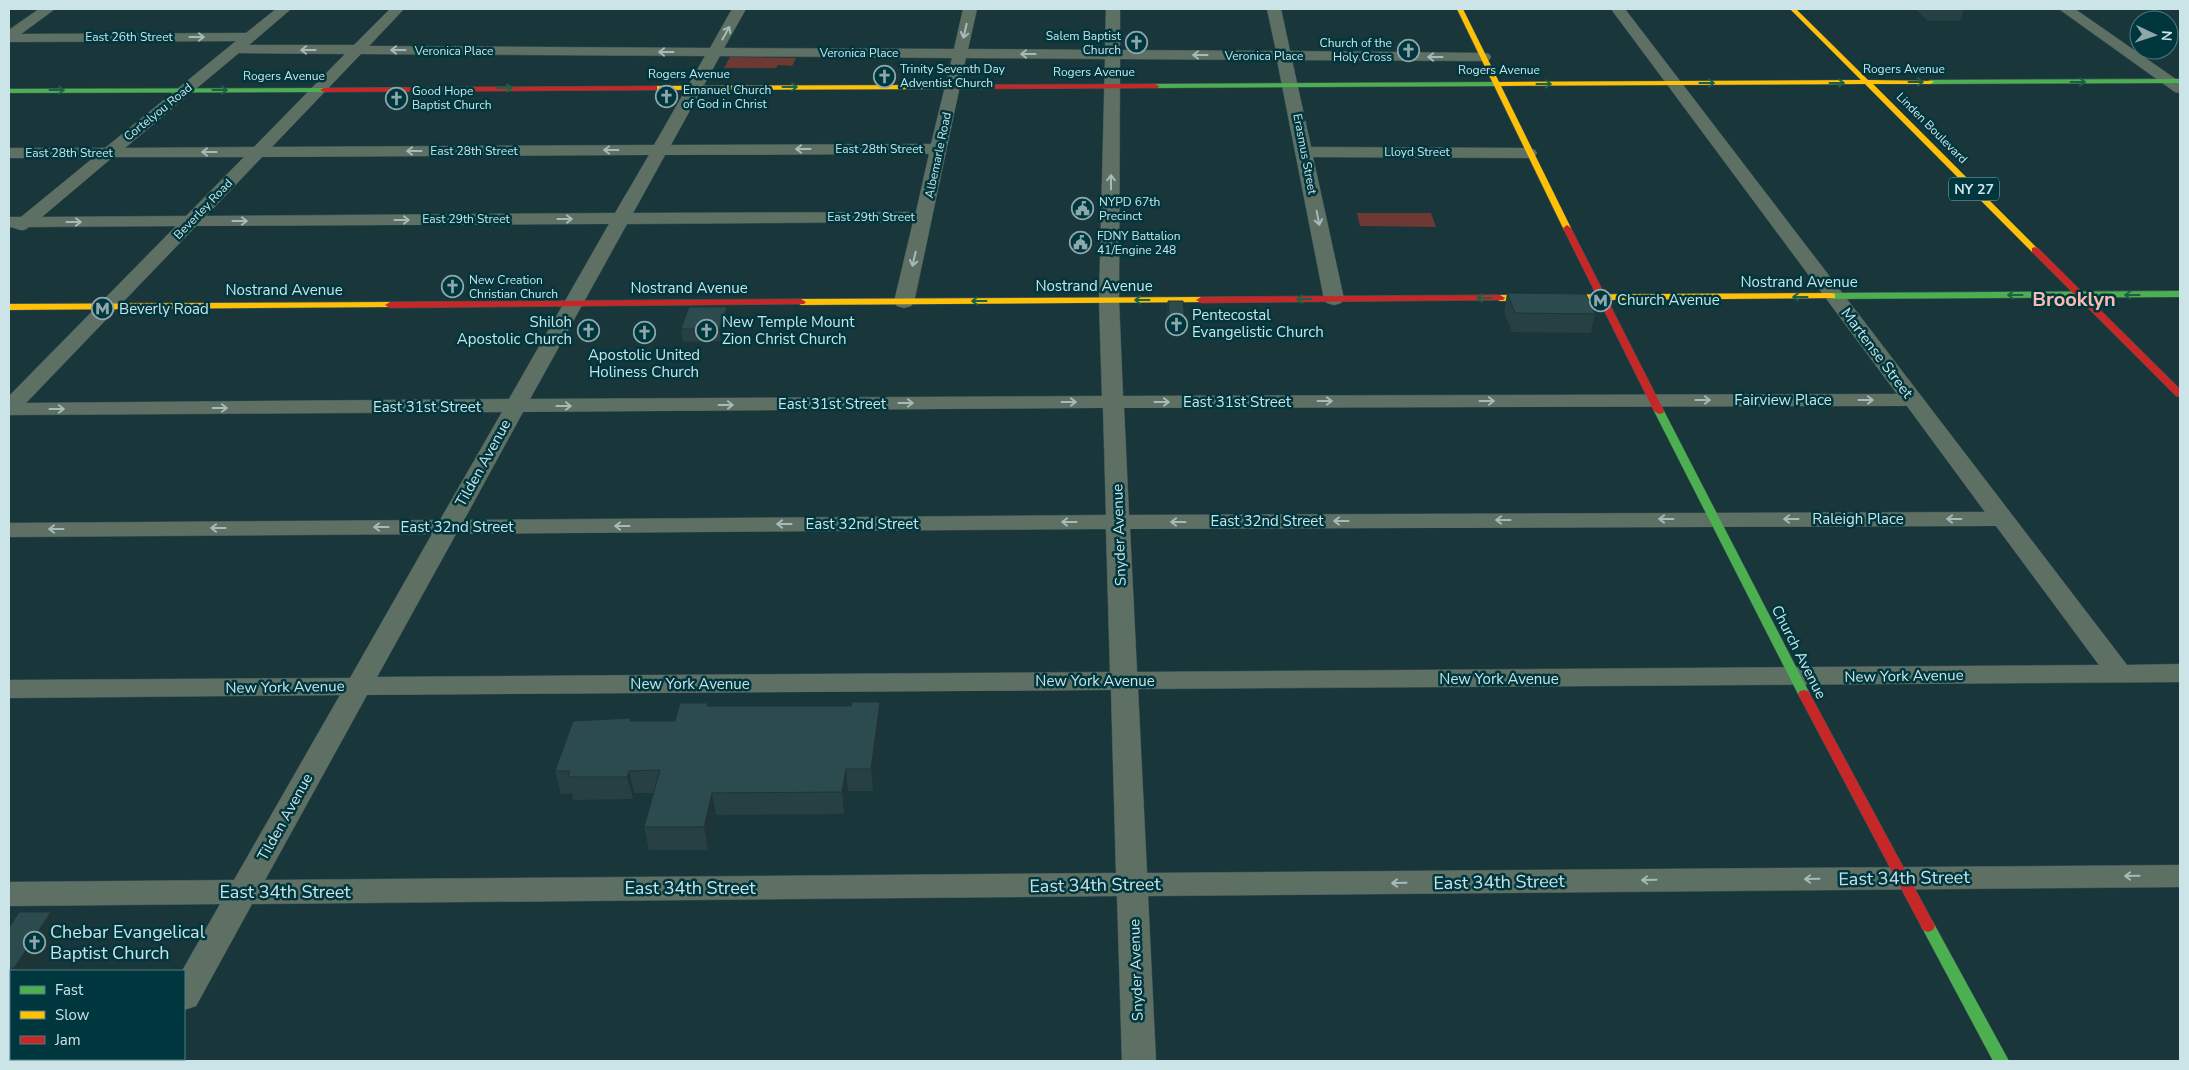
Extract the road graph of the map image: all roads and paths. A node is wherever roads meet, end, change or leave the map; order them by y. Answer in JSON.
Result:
{"nodes":[{"id":1,"x":48,"y":9,"type":"edge"},
{"id":2,"x":284,"y":9,"type":"edge"},
{"id":3,"x":397,"y":9,"type":"edge"},
{"id":4,"x":739,"y":9,"type":"edge"},
{"id":5,"x":970,"y":9,"type":"edge"},
{"id":6,"x":1113,"y":9,"type":"edge"},
{"id":7,"x":1274,"y":9,"type":"edge"},
{"id":8,"x":1460,"y":9,"type":"edge"},
{"id":9,"x":1618,"y":9,"type":"edge"},
{"id":10,"x":1793,"y":9,"type":"edge"},
{"id":11,"x":2066,"y":9,"type":"edge"},
{"id":12,"x":9,"y":37,"type":"edge"},
{"id":13,"x":250,"y":37,"type":"junction"},
{"id":14,"x":235,"y":50,"type":"junction"},
{"id":15,"x":357,"y":50,"type":"junction"},
{"id":16,"x":714,"y":52,"type":"junction"},
{"id":17,"x":959,"y":54,"type":"junction"},
{"id":18,"x":1112,"y":55,"type":"junction"},
{"id":19,"x":1284,"y":56,"type":"junction"},
{"id":20,"x":1484,"y":57,"type":"junction"},
{"id":21,"x":1867,"y":82,"type":"junction"},
{"id":22,"x":1674,"y":83,"type":"junction"},
{"id":23,"x":1496,"y":84,"type":"junction"},
{"id":24,"x":2177,"y":84,"type":"edge"},
{"id":25,"x":1291,"y":85,"type":"junction"},
{"id":26,"x":952,"y":86,"type":"junction"},
{"id":27,"x":1112,"y":86,"type":"junction"},
{"id":28,"x":695,"y":88,"type":"junction"},
{"id":29,"x":319,"y":89,"type":"junction"},
{"id":30,"x":9,"y":90,"type":"edge"},
{"id":31,"x":185,"y":90,"type":"junction"},
{"id":32,"x":940,"y":149,"type":"junction"},
{"id":33,"x":660,"y":150,"type":"junction"},
{"id":34,"x":108,"y":152,"type":"junction"},
{"id":35,"x":258,"y":152,"type":"junction"},
{"id":36,"x":1304,"y":152,"type":"junction"},
{"id":37,"x":9,"y":153,"type":"edge"},
{"id":38,"x":1529,"y":153,"type":"junction"},
{"id":39,"x":924,"y":217,"type":"junction"},
{"id":40,"x":621,"y":219,"type":"junction"},
{"id":41,"x":191,"y":221,"type":"junction"},
{"id":42,"x":17,"y":222,"type":"edge"},
{"id":43,"x":9,"y":235,"type":"edge"},
{"id":44,"x":2180,"y":294,"type":"edge"},
{"id":45,"x":2081,"y":295,"type":"junction"},
{"id":46,"x":1835,"y":296,"type":"junction"},
{"id":47,"x":1603,"y":298,"type":"junction"},
{"id":48,"x":1334,"y":299,"type":"junction"},
{"id":49,"x":1109,"y":301,"type":"junction"},
{"id":50,"x":904,"y":302,"type":"junction"},
{"id":51,"x":573,"y":304,"type":"junction"},
{"id":52,"x":108,"y":306,"type":"junction"},
{"id":53,"x":9,"y":307,"type":"edge"},
{"id":54,"x":2180,"y":394,"type":"edge"},
{"id":55,"x":1654,"y":400,"type":"junction"},
{"id":56,"x":1912,"y":400,"type":"junction"},
{"id":57,"x":1113,"y":402,"type":"junction"},
{"id":58,"x":515,"y":406,"type":"junction"},
{"id":59,"x":9,"y":409,"type":"edge"},
{"id":60,"x":1714,"y":519,"type":"junction"},
{"id":61,"x":2003,"y":519,"type":"junction"},
{"id":62,"x":1118,"y":522,"type":"junction"},
{"id":63,"x":447,"y":527,"type":"junction"},
{"id":64,"x":9,"y":530,"type":"edge"},
{"id":65,"x":2119,"y":673,"type":"junction"},
{"id":66,"x":2180,"y":673,"type":"edge"},
{"id":67,"x":1794,"y":677,"type":"junction"},
{"id":68,"x":1124,"y":681,"type":"junction"},
{"id":69,"x":358,"y":686,"type":"junction"},
{"id":70,"x":9,"y":689,"type":"edge"},
{"id":71,"x":2180,"y":876,"type":"edge"},
{"id":72,"x":1901,"y":878,"type":"junction"},
{"id":73,"x":1132,"y":885,"type":"junction"},
{"id":74,"x":243,"y":892,"type":"junction"},
{"id":75,"x":9,"y":894,"type":"edge"},
{"id":76,"x":185,"y":995,"type":"edge"},
{"id":77,"x":1139,"y":1061,"type":"edge"},
{"id":78,"x":2001,"y":1061,"type":"edge"}],
"edges":[{"from":1,"to":12,"type":"street"},
{"from":2,"to":13,"type":"street","name":"Cortelyou Road"},
{"from":3,"to":15,"type":"street","name":"Beverley Road"},
{"from":16,"to":4,"type":"street","name":"Tilden Avenue","one_way":true},
{"from":5,"to":17,"type":"street","name":"Albemarle Road","one_way":true},
{"from":6,"to":18,"type":"street","name":"Snyder Avenue"},
{"from":7,"to":19,"type":"street","name":"Erasmus Street"},
{"from":8,"to":20,"type":"main road","name":"Church Avenue"},
{"from":9,"to":22,"type":"street","name":"Martense Street"},
{"from":10,"to":21,"type":"main road","name":"Linden Boulevard","number":"NY 27"},
{"from":11,"to":24,"type":"street"},
{"from":12,"to":13,"type":"street","name":"East 26th Street","one_way":true},
{"from":13,"to":14,"type":"street","name":"Cortelyou Road"},
{"from":15,"to":14,"type":"street","name":"Veronica Place","one_way":true},
{"from":14,"to":31,"type":"street","name":"Cortelyou Road"},
{"from":16,"to":15,"type":"street","name":"Veronica Place","one_way":true},
{"from":15,"to":29,"type":"street","name":"Beverley Road"},
{"from":16,"to":17,"type":"street","name":"Veronica Place"},
{"from":16,"to":28,"type":"street","name":"Tilden Avenue"},
{"from":18,"to":17,"type":"street","name":"Veronica Place","one_way":true},
{"from":17,"to":26,"type":"street","name":"Albemarle Road"},
{"from":19,"to":18,"type":"street","name":"Veronica Place","one_way":true},
{"from":18,"to":27,"type":"street","name":"Snyder Avenue"},
{"from":20,"to":19,"type":"street","name":"Veronica Place","one_way":true},
{"from":19,"to":25,"type":"street","name":"Erasmus Street"},
{"from":20,"to":23,"type":"main road","name":"Church Avenue"},
{"from":22,"to":21,"type":"main road","name":"Rogers Avenue","one_way":true},
{"from":21,"to":24,"type":"main road","name":"Rogers Avenue","one_way":true},
{"from":21,"to":45,"type":"main road","name":"Linden Boulevard","number":"NY 27"},
{"from":23,"to":22,"type":"main road","name":"Rogers Avenue","one_way":true},
{"from":22,"to":46,"type":"street","name":"Martense Street"},
{"from":23,"to":25,"type":"main road","name":"Rogers Avenue"},
{"from":23,"to":38,"type":"main road","name":"Church Avenue"},
{"from":25,"to":27,"type":"main road","name":"Rogers Avenue"},
{"from":25,"to":36,"type":"street","name":"Erasmus Street"},
{"from":26,"to":27,"type":"main road","name":"Rogers Avenue"},
{"from":28,"to":26,"type":"main road","name":"Rogers Avenue","one_way":true},
{"from":26,"to":32,"type":"street","name":"Albemarle Road"},
{"from":49,"to":27,"type":"street","name":"Snyder Avenue","one_way":true},
{"from":29,"to":28,"type":"main road","name":"Rogers Avenue","one_way":true},
{"from":28,"to":33,"type":"street","name":"Tilden Avenue"},
{"from":31,"to":29,"type":"main road","name":"Rogers Avenue","one_way":true},
{"from":29,"to":35,"type":"street","name":"Beverley Road"},
{"from":30,"to":31,"type":"main road","name":"Rogers Avenue","one_way":true},
{"from":31,"to":34,"type":"street","name":"Cortelyou Road"},
{"from":32,"to":33,"type":"street","name":"East 28th Street","one_way":true},
{"from":32,"to":39,"type":"street","name":"Albemarle Road"},
{"from":33,"to":35,"type":"street","name":"East 28th Street","one_way":true},
{"from":33,"to":40,"type":"street","name":"Tilden Avenue"},
{"from":35,"to":34,"type":"street","name":"East 28th Street","one_way":true},
{"from":34,"to":37,"type":"street","name":"East 28th Street"},
{"from":34,"to":42,"type":"street","name":"Cortelyou Road"},
{"from":35,"to":41,"type":"street","name":"Beverley Road"},
{"from":36,"to":38,"type":"street","name":"Lloyd Street"},
{"from":36,"to":48,"type":"street","name":"Erasmus Street","one_way":true},
{"from":38,"to":47,"type":"main road","name":"Church Avenue"},
{"from":39,"to":40,"type":"street","name":"East 29th Street"},
{"from":39,"to":50,"type":"street","name":"Albemarle Road","one_way":true},
{"from":41,"to":40,"type":"street","name":"East 29th Street","one_way":true},
{"from":40,"to":51,"type":"street","name":"Tilden Avenue"},
{"from":42,"to":41,"type":"street","name":"East 29th Street","one_way":true},
{"from":41,"to":52,"type":"street","name":"Beverley Road"},
{"from":42,"to":43,"type":"street","name":"Cortelyou Road"},
{"from":44,"to":45,"type":"main road","name":"Nostrand Avenue","one_way":true},
{"from":45,"to":46,"type":"main road","name":"Nostrand Avenue","one_way":true},
{"from":45,"to":54,"type":"main road","name":"Linden Boulevard","number":"NY 27"},
{"from":46,"to":47,"type":"main road","name":"Nostrand Avenue","one_way":true},
{"from":46,"to":56,"type":"street","name":"Martense Street"},
{"from":47,"to":48,"type":"main road","name":"Nostrand Avenue","one_way":true},
{"from":47,"to":55,"type":"main road","name":"Church Avenue"},
{"from":48,"to":49,"type":"main road","name":"Nostrand Avenue","one_way":true},
{"from":49,"to":50,"type":"main road","name":"Nostrand Avenue","one_way":true},
{"from":49,"to":57,"type":"street","name":"Snyder Avenue"},
{"from":50,"to":51,"type":"main road","name":"Nostrand Avenue"},
{"from":51,"to":52,"type":"main road","name":"Nostrand Avenue"},
{"from":51,"to":58,"type":"street","name":"Tilden Avenue"},
{"from":52,"to":53,"type":"main road","name":"Nostrand Avenue"},
{"from":52,"to":59,"type":"street","name":"Beverley Road"},
{"from":55,"to":56,"type":"street","name":"Fairview Place","one_way":true},
{"from":57,"to":55,"type":"street","name":"East 31st Street","one_way":true},
{"from":55,"to":60,"type":"main road","name":"Church Avenue"},
{"from":56,"to":61,"type":"street","name":"Martense Street"},
{"from":58,"to":57,"type":"street","name":"East 31st Street","one_way":true},
{"from":57,"to":62,"type":"street","name":"Snyder Avenue"},
{"from":59,"to":58,"type":"street","name":"East 31st Street","one_way":true},
{"from":58,"to":63,"type":"street","name":"Tilden Avenue"},
{"from":61,"to":60,"type":"street","name":"Raleigh Place","one_way":true},
{"from":60,"to":62,"type":"street","name":"East 32nd Street","one_way":true},
{"from":60,"to":67,"type":"main road","name":"Church Avenue"},
{"from":61,"to":65,"type":"street","name":"Martense Street"},
{"from":62,"to":63,"type":"street","name":"East 32nd Street","one_way":true},
{"from":62,"to":68,"type":"street","name":"Snyder Avenue"},
{"from":63,"to":64,"type":"street","name":"East 32nd Street","one_way":true},
{"from":63,"to":69,"type":"street","name":"Tilden Avenue"},
{"from":65,"to":66,"type":"street","name":"New York Avenue"},
{"from":65,"to":67,"type":"street","name":"New York Avenue"},
{"from":67,"to":68,"type":"street","name":"New York Avenue"},
{"from":67,"to":72,"type":"main road","name":"Church Avenue"},
{"from":68,"to":69,"type":"street","name":"New York Avenue"},
{"from":68,"to":73,"type":"street","name":"Snyder Avenue"},
{"from":69,"to":70,"type":"street","name":"New York Avenue"},
{"from":69,"to":74,"type":"street","name":"Tilden Avenue"},
{"from":71,"to":72,"type":"street","name":"East 34th Street","one_way":true},
{"from":72,"to":73,"type":"street","name":"East 34th Street","one_way":true},
{"from":72,"to":78,"type":"main road","name":"Church Avenue"},
{"from":73,"to":74,"type":"street","name":"East 34th Street"},
{"from":73,"to":77,"type":"street","name":"Snyder Avenue"},
{"from":74,"to":75,"type":"street","name":"East 34th Street"},
{"from":74,"to":76,"type":"street","name":"Tilden Avenue"}]}
